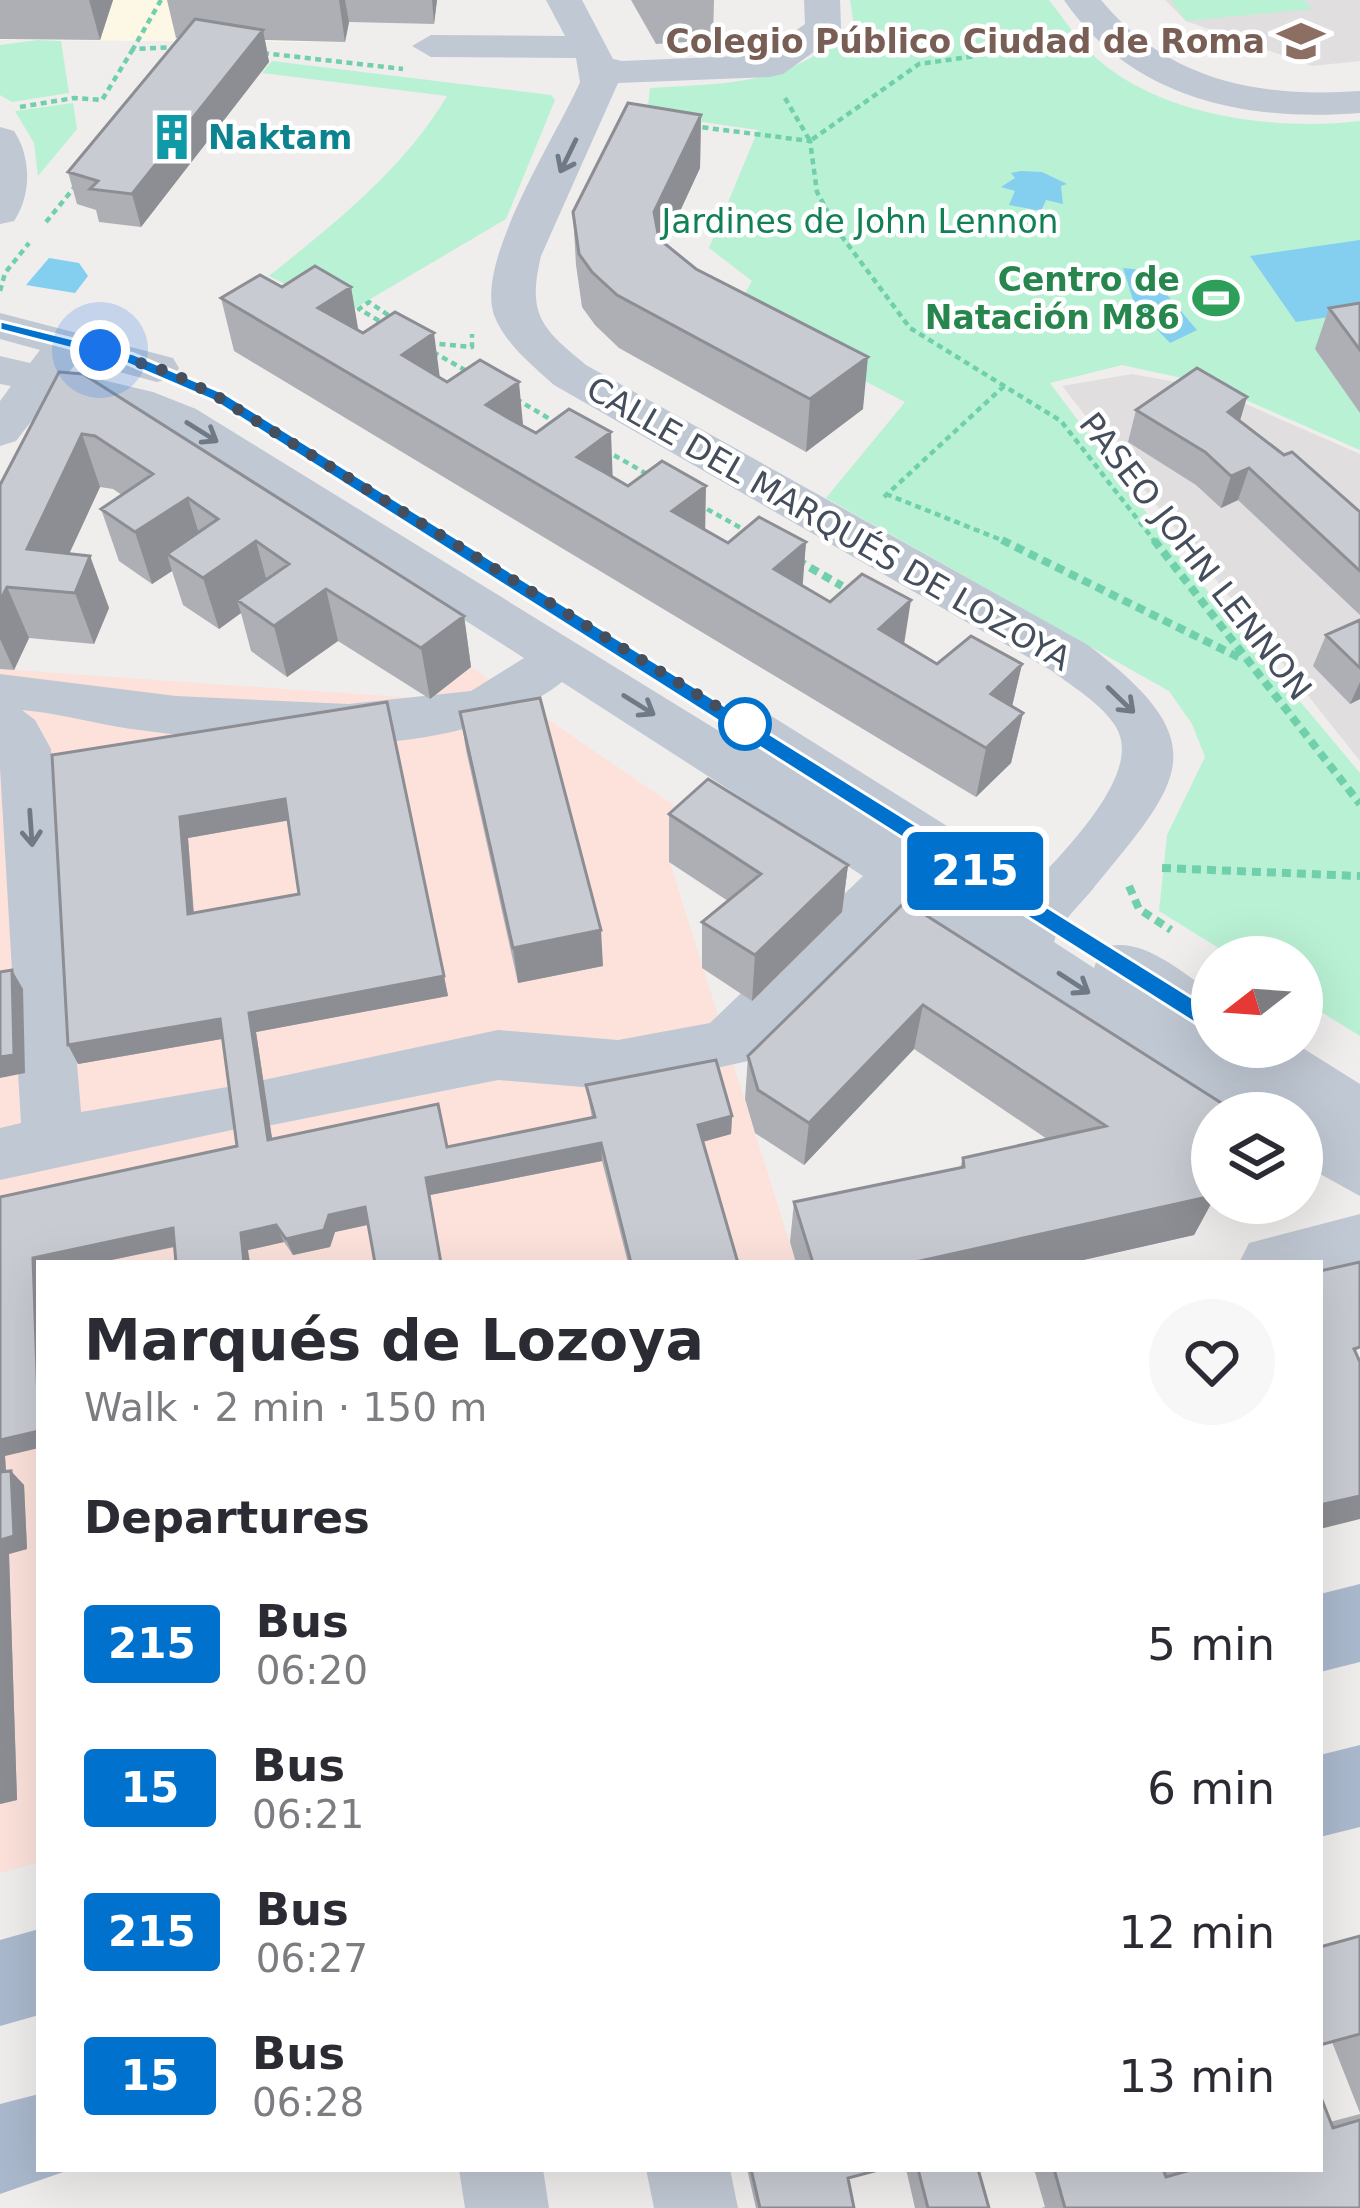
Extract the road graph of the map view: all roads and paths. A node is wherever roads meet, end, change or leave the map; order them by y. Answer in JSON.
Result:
{"nodes":[{"id":1,"x":161,"y":0,"type":"edge"},
{"id":2,"x":563,"y":0,"type":"edge"},
{"id":3,"x":822,"y":0,"type":"edge"},
{"id":4,"x":1082,"y":0,"type":"edge"},
{"id":5,"x":1111,"y":19,"type":"edge"},
{"id":6,"x":190,"y":47,"type":"edge"},
{"id":7,"x":134,"y":49,"type":"junction"},
{"id":8,"x":243,"y":50,"type":"edge"},
{"id":9,"x":417,"y":58,"type":"joint"},
{"id":10,"x":594,"y":58,"type":"junction"},
{"id":11,"x":1360,"y":83,"type":"edge"},
{"id":12,"x":1230,"y":97,"type":"junction"},
{"id":13,"x":1360,"y":102,"type":"edge"},
{"id":14,"x":1360,"y":114,"type":"edge"},
{"id":15,"x":3,"y":125,"type":"edge"},
{"id":16,"x":679,"y":125,"type":"edge"},
{"id":17,"x":811,"y":141,"type":"junction"},
{"id":18,"x":90,"y":169,"type":"edge"},
{"id":19,"x":0,"y":212,"type":"edge"},
{"id":20,"x":2,"y":272,"type":"edge"},
{"id":21,"x":0,"y":293,"type":"edge"},
{"id":22,"x":0,"y":326,"type":"edge"},
{"id":23,"x":399,"y":333,"type":"edge"},
{"id":24,"x":36,"y":363,"type":"edge"},
{"id":25,"x":480,"y":379,"type":"edge"},
{"id":26,"x":1004,"y":386,"type":"junction"},
{"id":27,"x":500,"y":390,"type":"edge"},
{"id":28,"x":561,"y":425,"type":"edge"},
{"id":29,"x":0,"y":431,"type":"edge"},
{"id":30,"x":601,"y":448,"type":"edge"},
{"id":31,"x":662,"y":483,"type":"edge"},
{"id":32,"x":682,"y":494,"type":"edge"},
{"id":33,"x":886,"y":494,"type":"junction"},
{"id":34,"x":843,"y":534,"type":"junction"},
{"id":35,"x":763,"y":541,"type":"edge"},
{"id":36,"x":783,"y":552,"type":"edge"},
{"id":37,"x":844,"y":587,"type":"edge"},
{"id":38,"x":561,"y":656,"type":"junction"},
{"id":39,"x":1250,"y":663,"type":"junction"},
{"id":40,"x":0,"y":692,"type":"edge"},
{"id":41,"x":0,"y":721,"type":"edge"},
{"id":42,"x":1360,"y":804,"type":"edge"},
{"id":43,"x":1162,"y":868,"type":"dead end"},
{"id":44,"x":902,"y":873,"type":"junction"},
{"id":45,"x":1360,"y":876,"type":"edge"},
{"id":46,"x":1129,"y":884,"type":"dead end"},
{"id":47,"x":1033,"y":932,"type":"junction"},
{"id":48,"x":1176,"y":933,"type":"dead end"},
{"id":49,"x":1191,"y":1011,"type":"edge"},
{"id":50,"x":1285,"y":1068,"type":"edge"},
{"id":51,"x":1246,"y":1092,"type":"edge"},
{"id":52,"x":1360,"y":1115,"type":"edge"},
{"id":53,"x":1323,"y":1145,"type":"edge"},
{"id":54,"x":27,"y":1148,"type":"edge"},
{"id":55,"x":1360,"y":1169,"type":"edge"},
{"id":56,"x":1360,"y":1242,"type":"edge"},
{"id":57,"x":1284,"y":1260,"type":"edge"},
{"id":58,"x":1360,"y":1623,"type":"edge"},
{"id":59,"x":1323,"y":1632,"type":"edge"},
{"id":60,"x":1360,"y":1786,"type":"edge"},
{"id":61,"x":1323,"y":1795,"type":"edge"},
{"id":62,"x":36,"y":1973,"type":"edge"},
{"id":63,"x":0,"y":1983,"type":"edge"},
{"id":64,"x":36,"y":2140,"type":"edge"},
{"id":65,"x":0,"y":2150,"type":"edge"},
{"id":66,"x":502,"y":2172,"type":"edge"},
{"id":67,"x":689,"y":2172,"type":"edge"},
{"id":68,"x":508,"y":2208,"type":"edge"},
{"id":69,"x":696,"y":2208,"type":"edge"}],
"edges":[{"from":1,"to":7,"type":"path"},
{"from":2,"to":10,"type":"street"},
{"from":3,"to":10,"type":"street"},
{"from":4,"to":5,"type":"street"},
{"from":5,"to":11,"type":"street"},
{"from":5,"to":12,"type":"street"},
{"from":5,"to":17,"type":"path"},
{"from":6,"to":7,"type":"path"},
{"from":7,"to":15,"type":"path"},
{"from":8,"to":9,"type":"path"},
{"from":9,"to":10,"type":"street"},
{"from":10,"to":34,"type":"street","name":"CALLE DEL MARQUÉS DE LOZOYA","one_way":true},
{"from":12,"to":13,"type":"street"},
{"from":12,"to":14,"type":"street"},
{"from":15,"to":19,"type":"street"},
{"from":16,"to":17,"type":"path"},
{"from":17,"to":26,"type":"path","name":"PASEO JOHN LENNON"},
{"from":18,"to":20,"type":"path"},
{"from":20,"to":21,"type":"path"},
{"from":22,"to":24,"type":"street"},
{"from":23,"to":25,"type":"path"},
{"from":24,"to":29,"type":"street"},
{"from":24,"to":38,"type":"street","one_way":true},
{"from":24,"to":47,"type":"street"},
{"from":26,"to":33,"type":"path"},
{"from":26,"to":39,"type":"path","name":"PASEO JOHN LENNON"},
{"from":27,"to":28,"type":"path"},
{"from":30,"to":31,"type":"path"},
{"from":32,"to":35,"type":"path"},
{"from":33,"to":34,"type":"path"},
{"from":33,"to":39,"type":"path"},
{"from":34,"to":47,"type":"street","name":"CALLE DEL MARQUÉS DE LOZOYA","one_way":true},
{"from":36,"to":37,"type":"path"},
{"from":38,"to":40,"type":"street"},
{"from":38,"to":44,"type":"street","one_way":true},
{"from":39,"to":42,"type":"path","name":"PASEO JOHN LENNON"},
{"from":41,"to":54,"type":"street","one_way":true},
{"from":43,"to":45,"type":"path"},
{"from":44,"to":47,"type":"street"},
{"from":44,"to":54,"type":"street"},
{"from":46,"to":48,"type":"path"},
{"from":47,"to":49,"type":"street"},
{"from":47,"to":51,"type":"street","one_way":true},
{"from":50,"to":52,"type":"street"},
{"from":53,"to":55,"type":"street"},
{"from":56,"to":57,"type":"street"},
{"from":58,"to":59,"type":"main road"},
{"from":60,"to":61,"type":"main road"},
{"from":62,"to":63,"type":"main road"},
{"from":64,"to":65,"type":"main road"},
{"from":66,"to":68,"type":"street"},
{"from":67,"to":69,"type":"street"}]}
